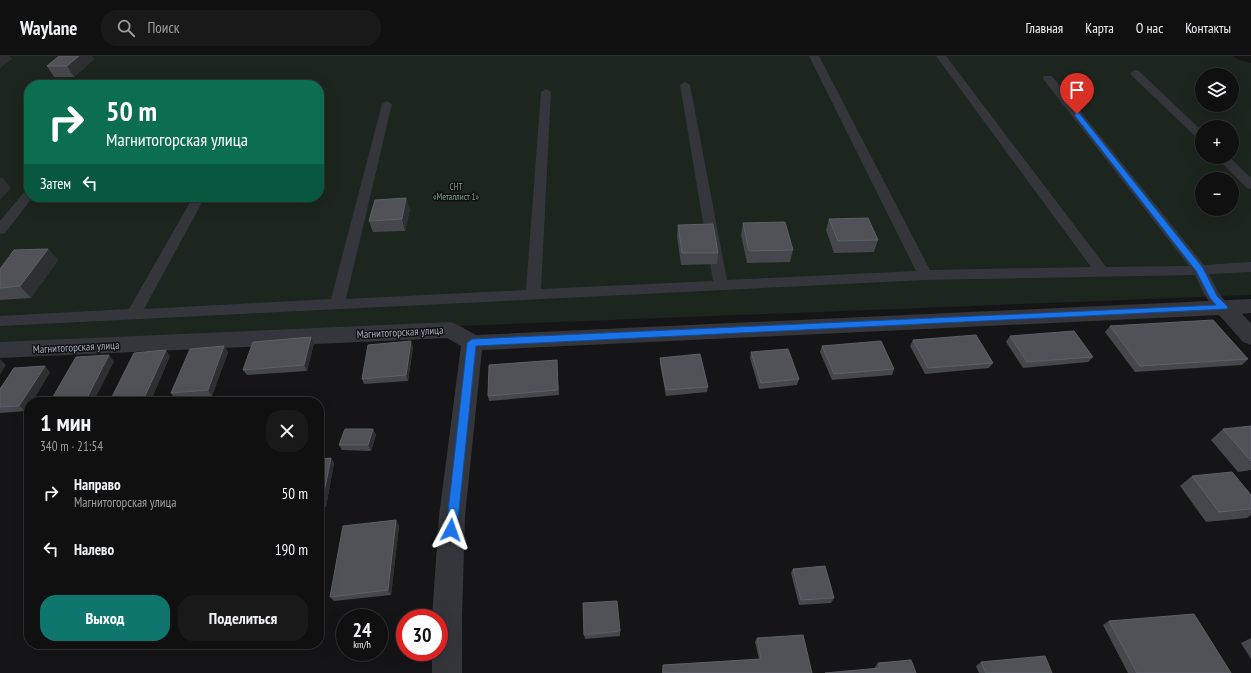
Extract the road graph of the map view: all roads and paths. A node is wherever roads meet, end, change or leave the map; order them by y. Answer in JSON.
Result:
{"nodes":[{"id":1,"x":814,"y":56,"type":"edge"},
{"id":2,"x":941,"y":56,"type":"edge"},
{"id":3,"x":1135,"y":73,"type":"dead end"},
{"id":4,"x":1048,"y":78,"type":"dead end"},
{"id":5,"x":685,"y":85,"type":"dead end"},
{"id":6,"x":546,"y":92,"type":"dead end"},
{"id":7,"x":388,"y":104,"type":"dead end"},
{"id":8,"x":1195,"y":130,"type":"edge"},
{"id":9,"x":1229,"y":164,"type":"edge"},
{"id":10,"x":1251,"y":185,"type":"edge"},
{"id":11,"x":24,"y":200,"type":"edge"},
{"id":12,"x":196,"y":202,"type":"edge"},
{"id":13,"x":0,"y":230,"type":"edge"},
{"id":14,"x":1251,"y":267,"type":"edge"},
{"id":15,"x":1200,"y":270,"type":"junction"},
{"id":16,"x":1102,"y":272,"type":"junction"},
{"id":17,"x":925,"y":276,"type":"junction"},
{"id":18,"x":722,"y":285,"type":"junction"},
{"id":19,"x":534,"y":294,"type":"junction"},
{"id":20,"x":337,"y":305,"type":"junction"},
{"id":21,"x":1251,"y":306,"type":"edge"},
{"id":22,"x":1224,"y":307,"type":"junction"},
{"id":23,"x":134,"y":313,"type":"junction"},
{"id":24,"x":0,"y":321,"type":"edge"},
{"id":25,"x":1251,"y":337,"type":"edge"},
{"id":26,"x":472,"y":343,"type":"junction"},
{"id":27,"x":0,"y":350,"type":"edge"},
{"id":28,"x":447,"y":673,"type":"edge"}],
"edges":[{"from":1,"to":17,"type":"lane"},
{"from":2,"to":16,"type":"lane"},
{"from":3,"to":8,"type":"lane"},
{"from":4,"to":15,"type":"lane"},
{"from":5,"to":18,"type":"lane"},
{"from":6,"to":19,"type":"lane"},
{"from":7,"to":20,"type":"lane"},
{"from":9,"to":10,"type":"lane"},
{"from":11,"to":13,"type":"lane"},
{"from":12,"to":23,"type":"lane"},
{"from":14,"to":15,"type":"lane"},
{"from":15,"to":16,"type":"lane"},
{"from":15,"to":22,"type":"lane"},
{"from":16,"to":17,"type":"lane"},
{"from":17,"to":18,"type":"lane"},
{"from":18,"to":19,"type":"lane"},
{"from":19,"to":20,"type":"lane"},
{"from":20,"to":23,"type":"lane"},
{"from":21,"to":22,"type":"street"},
{"from":22,"to":25,"type":"street"},
{"from":22,"to":26,"type":"street"},
{"from":23,"to":24,"type":"lane"},
{"from":26,"to":27,"type":"street","name":"Магнитогорская улица"},
{"from":26,"to":28,"type":"street"}]}
